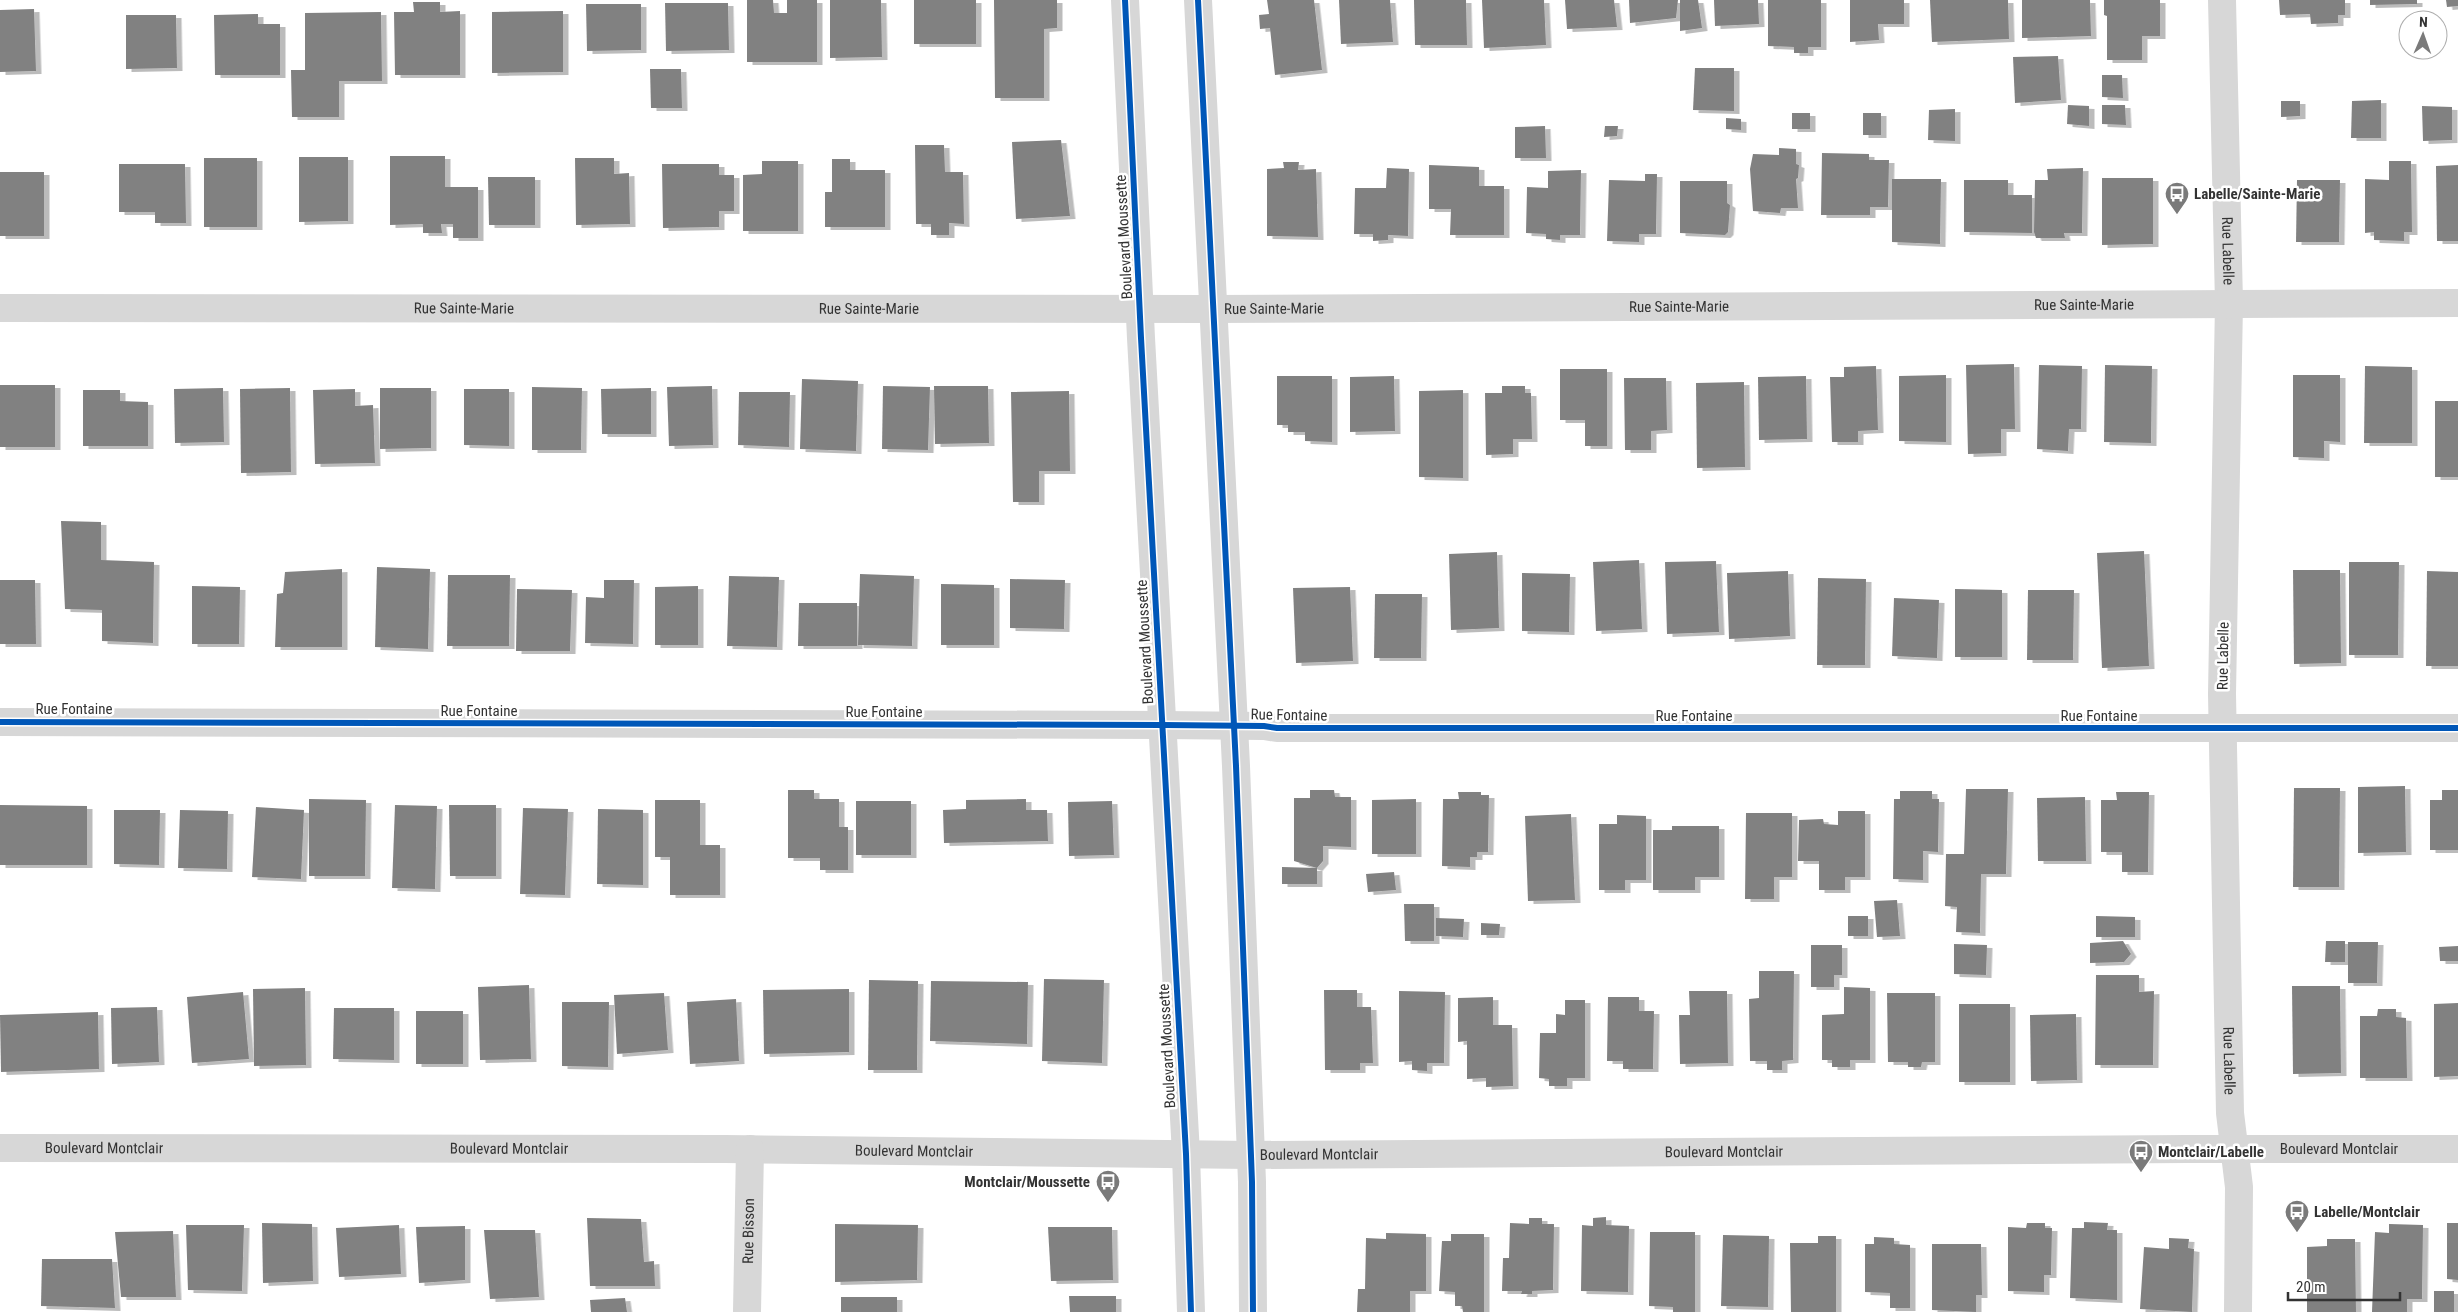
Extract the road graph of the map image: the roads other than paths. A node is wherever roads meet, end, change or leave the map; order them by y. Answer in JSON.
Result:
{"nodes":[{"id":1,"x":1125,"y":0,"type":"edge"},
{"id":2,"x":1198,"y":0,"type":"edge"},
{"id":3,"x":2222,"y":0,"type":"edge"},
{"id":4,"x":2229,"y":303,"type":"junction"},
{"id":5,"x":2458,"y":303,"type":"edge"},
{"id":6,"x":0,"y":308,"type":"edge"},
{"id":7,"x":1140,"y":308,"type":"junction"},
{"id":8,"x":1213,"y":309,"type":"junction"},
{"id":9,"x":0,"y":722,"type":"edge"},
{"id":10,"x":1163,"y":725,"type":"junction"},
{"id":11,"x":1235,"y":727,"type":"junction"},
{"id":12,"x":2458,"y":728,"type":"edge"},
{"id":13,"x":2223,"y":729,"type":"junction"},
{"id":14,"x":0,"y":1148,"type":"edge"},
{"id":15,"x":750,"y":1149,"type":"junction"},
{"id":16,"x":2233,"y":1149,"type":"junction"},
{"id":17,"x":2458,"y":1149,"type":"edge"},
{"id":18,"x":1186,"y":1154,"type":"junction"},
{"id":19,"x":1252,"y":1155,"type":"junction"},
{"id":20,"x":747,"y":1312,"type":"edge"},
{"id":21,"x":1191,"y":1312,"type":"edge"},
{"id":22,"x":1253,"y":1312,"type":"edge"},
{"id":23,"x":2238,"y":1312,"type":"edge"}],
"edges":[{"from":1,"to":7,"type":"street","name":"Boulevard Moussette"},
{"from":2,"to":8,"type":"street"},
{"from":3,"to":4,"type":"street","name":"Rue Labelle"},
{"from":4,"to":5,"type":"street","name":"Rue Sainte-Marie"},
{"from":4,"to":8,"type":"street","name":"Rue Sainte-Marie"},
{"from":4,"to":13,"type":"street","name":"Rue Labelle"},
{"from":6,"to":7,"type":"street","name":"Rue Sainte-Marie"},
{"from":7,"to":8,"type":"street","name":"Rue Sainte-Marie"},
{"from":7,"to":10,"type":"street","name":"Boulevard Moussette"},
{"from":8,"to":11,"type":"street"},
{"from":9,"to":10,"type":"street","name":"Rue Fontaine"},
{"from":10,"to":11,"type":"street","name":"Rue Fontaine"},
{"from":10,"to":18,"type":"street","name":"Boulevard Moussette"},
{"from":11,"to":13,"type":"street","name":"Rue Fontaine"},
{"from":11,"to":19,"type":"street"},
{"from":12,"to":13,"type":"street","name":"Rue Fontaine"},
{"from":13,"to":16,"type":"street","name":"Rue Labelle"},
{"from":14,"to":15,"type":"street","name":"Boulevard Montclair"},
{"from":15,"to":18,"type":"street","name":"Boulevard Montclair"},
{"from":15,"to":20,"type":"street","name":"Rue Bisson"},
{"from":16,"to":17,"type":"street","name":"Boulevard Montclair"},
{"from":16,"to":19,"type":"street","name":"Boulevard Montclair"},
{"from":16,"to":23,"type":"street","name":"Rue Labelle"},
{"from":18,"to":19,"type":"street","name":"Boulevard Montclair"},
{"from":18,"to":21,"type":"street","name":"Boulevard Moussette"},
{"from":19,"to":22,"type":"street"}]}
